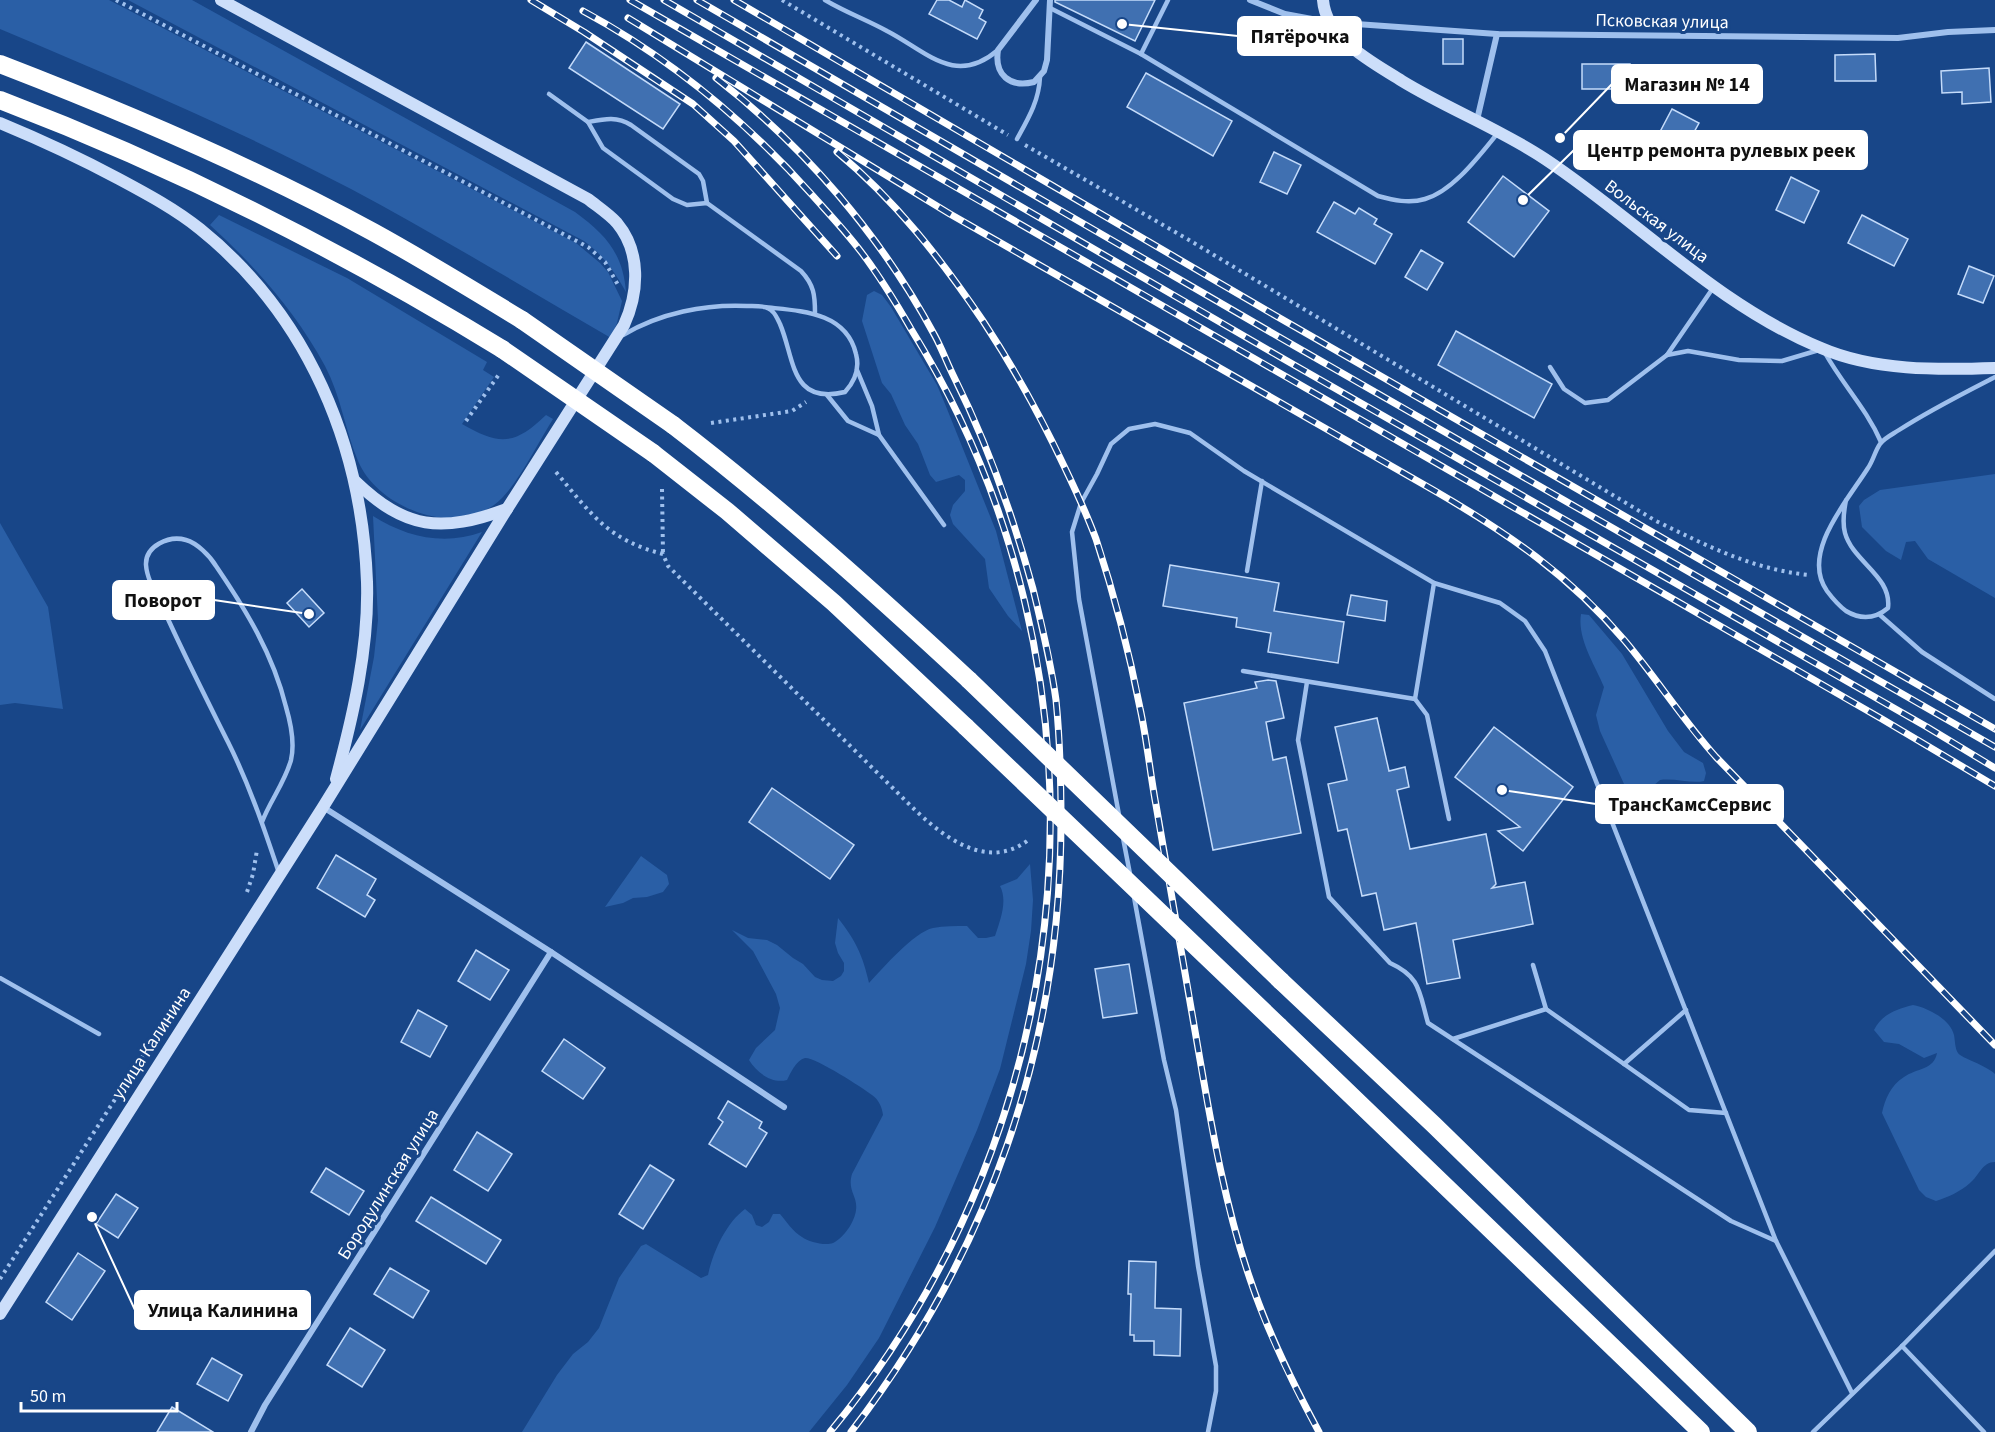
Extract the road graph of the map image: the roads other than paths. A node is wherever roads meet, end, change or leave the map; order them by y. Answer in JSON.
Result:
{"nodes":[{"id":1,"x":221,"y":0,"type":"edge"},
{"id":2,"x":825,"y":0,"type":"edge"},
{"id":3,"x":1036,"y":0,"type":"edge"},
{"id":4,"x":1050,"y":0,"type":"edge"},
{"id":5,"x":1168,"y":0,"type":"edge"},
{"id":6,"x":1250,"y":0,"type":"edge"},
{"id":7,"x":1323,"y":0,"type":"edge"},
{"id":8,"x":1050,"y":8,"type":"junction"},
{"id":9,"x":1328,"y":22,"type":"junction"},
{"id":10,"x":1995,"y":30,"type":"edge"},
{"id":11,"x":1497,"y":34,"type":"junction"},
{"id":12,"x":998,"y":50,"type":"junction"},
{"id":13,"x":1141,"y":54,"type":"junction"},
{"id":14,"x":0,"y":64,"type":"edge"},
{"id":15,"x":1040,"y":77,"type":"junction"},
{"id":16,"x":549,"y":94,"type":"dead end"},
{"id":17,"x":0,"y":100,"type":"edge"},
{"id":18,"x":1477,"y":120,"type":"junction"},
{"id":19,"x":588,"y":122,"type":"junction"},
{"id":20,"x":0,"y":123,"type":"edge"},
{"id":21,"x":1498,"y":132,"type":"junction"},
{"id":22,"x":1017,"y":140,"type":"road end"},
{"id":23,"x":707,"y":203,"type":"junction"},
{"id":24,"x":1715,"y":286,"type":"junction"},
{"id":25,"x":764,"y":307,"type":"junction"},
{"id":26,"x":815,"y":313,"type":"junction"},
{"id":27,"x":615,"y":339,"type":"junction"},
{"id":28,"x":1822,"y":349,"type":"junction"},
{"id":29,"x":1668,"y":355,"type":"junction"},
{"id":30,"x":1550,"y":368,"type":"dead end"},
{"id":31,"x":1995,"y":368,"type":"edge"},
{"id":32,"x":857,"y":370,"type":"junction"},
{"id":33,"x":1995,"y":377,"type":"edge"},
{"id":34,"x":827,"y":395,"type":"junction"},
{"id":35,"x":879,"y":435,"type":"junction"},
{"id":36,"x":1881,"y":442,"type":"junction"},
{"id":37,"x":355,"y":481,"type":"junction"},
{"id":38,"x":1262,"y":481,"type":"junction"},
{"id":39,"x":1845,"y":500,"type":"junction"},
{"id":40,"x":507,"y":509,"type":"junction"},
{"id":41,"x":944,"y":525,"type":"dead end"},
{"id":42,"x":1247,"y":571,"type":"dead end"},
{"id":43,"x":1434,"y":583,"type":"junction"},
{"id":44,"x":1880,"y":615,"type":"junction"},
{"id":45,"x":1243,"y":671,"type":"dead end"},
{"id":46,"x":1307,"y":682,"type":"junction"},
{"id":47,"x":1416,"y":699,"type":"junction"},
{"id":48,"x":1995,"y":699,"type":"edge"},
{"id":49,"x":333,"y":792,"type":"junction"},
{"id":50,"x":323,"y":807,"type":"junction"},
{"id":51,"x":1449,"y":819,"type":"dead end"},
{"id":52,"x":262,"y":822,"type":"junction"},
{"id":53,"x":280,"y":876,"type":"junction"},
{"id":54,"x":551,"y":952,"type":"junction"},
{"id":55,"x":1533,"y":965,"type":"dead end"},
{"id":56,"x":0,"y":978,"type":"edge"},
{"id":57,"x":1546,"y":1009,"type":"junction"},
{"id":58,"x":1686,"y":1010,"type":"junction"},
{"id":59,"x":99,"y":1034,"type":"dead end"},
{"id":60,"x":1453,"y":1039,"type":"junction"},
{"id":61,"x":1624,"y":1064,"type":"junction"},
{"id":62,"x":784,"y":1107,"type":"dead end"},
{"id":63,"x":1726,"y":1113,"type":"junction"},
{"id":64,"x":1776,"y":1241,"type":"junction"},
{"id":65,"x":1995,"y":1251,"type":"edge"},
{"id":66,"x":0,"y":1314,"type":"edge"},
{"id":67,"x":1902,"y":1346,"type":"junction"},
{"id":68,"x":1852,"y":1393,"type":"junction"},
{"id":69,"x":1209,"y":1431,"type":"edge"},
{"id":70,"x":251,"y":1432,"type":"edge"},
{"id":71,"x":1701,"y":1432,"type":"edge"},
{"id":72,"x":1748,"y":1432,"type":"edge"},
{"id":73,"x":1813,"y":1432,"type":"edge"},
{"id":74,"x":1984,"y":1432,"type":"edge"}],
"edges":[{"from":1,"to":27,"type":"main road","name":"улица Калинина"},
{"from":2,"to":12,"type":"lane"},
{"from":3,"to":12,"type":"street"},
{"from":4,"to":8,"type":"street"},
{"from":5,"to":13,"type":"lane"},
{"from":6,"to":9,"type":"street","name":"Псковская улица"},
{"from":7,"to":9,"type":"main road"},
{"from":8,"to":13,"type":"lane"},
{"from":8,"to":15,"type":"street"},
{"from":9,"to":11,"type":"street","name":"Псковская улица"},
{"from":9,"to":18,"type":"main road","name":"Вольская улица"},
{"from":10,"to":11,"type":"street","name":"Псковская улица"},
{"from":11,"to":18,"type":"street"},
{"from":12,"to":15,"type":"street"},
{"from":13,"to":21,"type":"lane"},
{"from":14,"to":72,"type":"highway","bridge":true},
{"from":15,"to":22,"type":"lane"},
{"from":16,"to":19,"type":"lane"},
{"from":17,"to":71,"type":"highway","bridge":true},
{"from":18,"to":21,"type":"main road","name":"Вольская улица"},
{"from":19,"to":23,"type":"lane"},
{"from":19,"to":23,"type":"lane"},
{"from":20,"to":37,"type":"main road"},
{"from":21,"to":24,"type":"main road","name":"Вольская улица"},
{"from":23,"to":26,"type":"lane"},
{"from":24,"to":28,"type":"main road","name":"Вольская улица"},
{"from":24,"to":29,"type":"lane"},
{"from":25,"to":26,"type":"lane"},
{"from":25,"to":27,"type":"lane"},
{"from":25,"to":34,"type":"lane"},
{"from":26,"to":32,"type":"lane"},
{"from":27,"to":40,"type":"main road","name":"улица Калинина"},
{"from":28,"to":29,"type":"lane"},
{"from":28,"to":31,"type":"main road","name":"Вольская улица"},
{"from":28,"to":36,"type":"lane"},
{"from":29,"to":30,"type":"lane"},
{"from":32,"to":34,"type":"lane"},
{"from":32,"to":35,"type":"lane"},
{"from":33,"to":36,"type":"lane"},
{"from":34,"to":35,"type":"lane"},
{"from":35,"to":41,"type":"lane"},
{"from":36,"to":39,"type":"lane"},
{"from":37,"to":40,"type":"main road"},
{"from":37,"to":49,"type":"main road"},
{"from":38,"to":42,"type":"lane"},
{"from":38,"to":43,"type":"lane"},
{"from":38,"to":69,"type":"lane"},
{"from":39,"to":44,"type":"lane"},
{"from":39,"to":44,"type":"lane"},
{"from":40,"to":49,"type":"main road","name":"улица Калинина"},
{"from":43,"to":47,"type":"lane"},
{"from":43,"to":58,"type":"lane"},
{"from":44,"to":48,"type":"lane"},
{"from":45,"to":46,"type":"lane"},
{"from":46,"to":47,"type":"lane"},
{"from":46,"to":60,"type":"lane"},
{"from":47,"to":51,"type":"lane"},
{"from":49,"to":50,"type":"main road","name":"улица Калинина"},
{"from":50,"to":53,"type":"main road","name":"улица Калинина"},
{"from":50,"to":54,"type":"street"},
{"from":52,"to":52,"type":"lane"},
{"from":52,"to":53,"type":"lane"},
{"from":53,"to":66,"type":"main road","name":"улица Калинина"},
{"from":54,"to":62,"type":"street"},
{"from":54,"to":70,"type":"street","name":"Бородулинская улица"},
{"from":55,"to":57,"type":"lane"},
{"from":56,"to":59,"type":"lane"},
{"from":57,"to":60,"type":"lane"},
{"from":57,"to":61,"type":"lane"},
{"from":58,"to":61,"type":"lane"},
{"from":58,"to":63,"type":"lane"},
{"from":60,"to":64,"type":"lane"},
{"from":61,"to":63,"type":"lane"},
{"from":63,"to":64,"type":"lane"},
{"from":64,"to":68,"type":"lane"},
{"from":65,"to":67,"type":"lane"},
{"from":67,"to":68,"type":"lane"},
{"from":67,"to":74,"type":"lane"},
{"from":68,"to":73,"type":"lane"}]}
